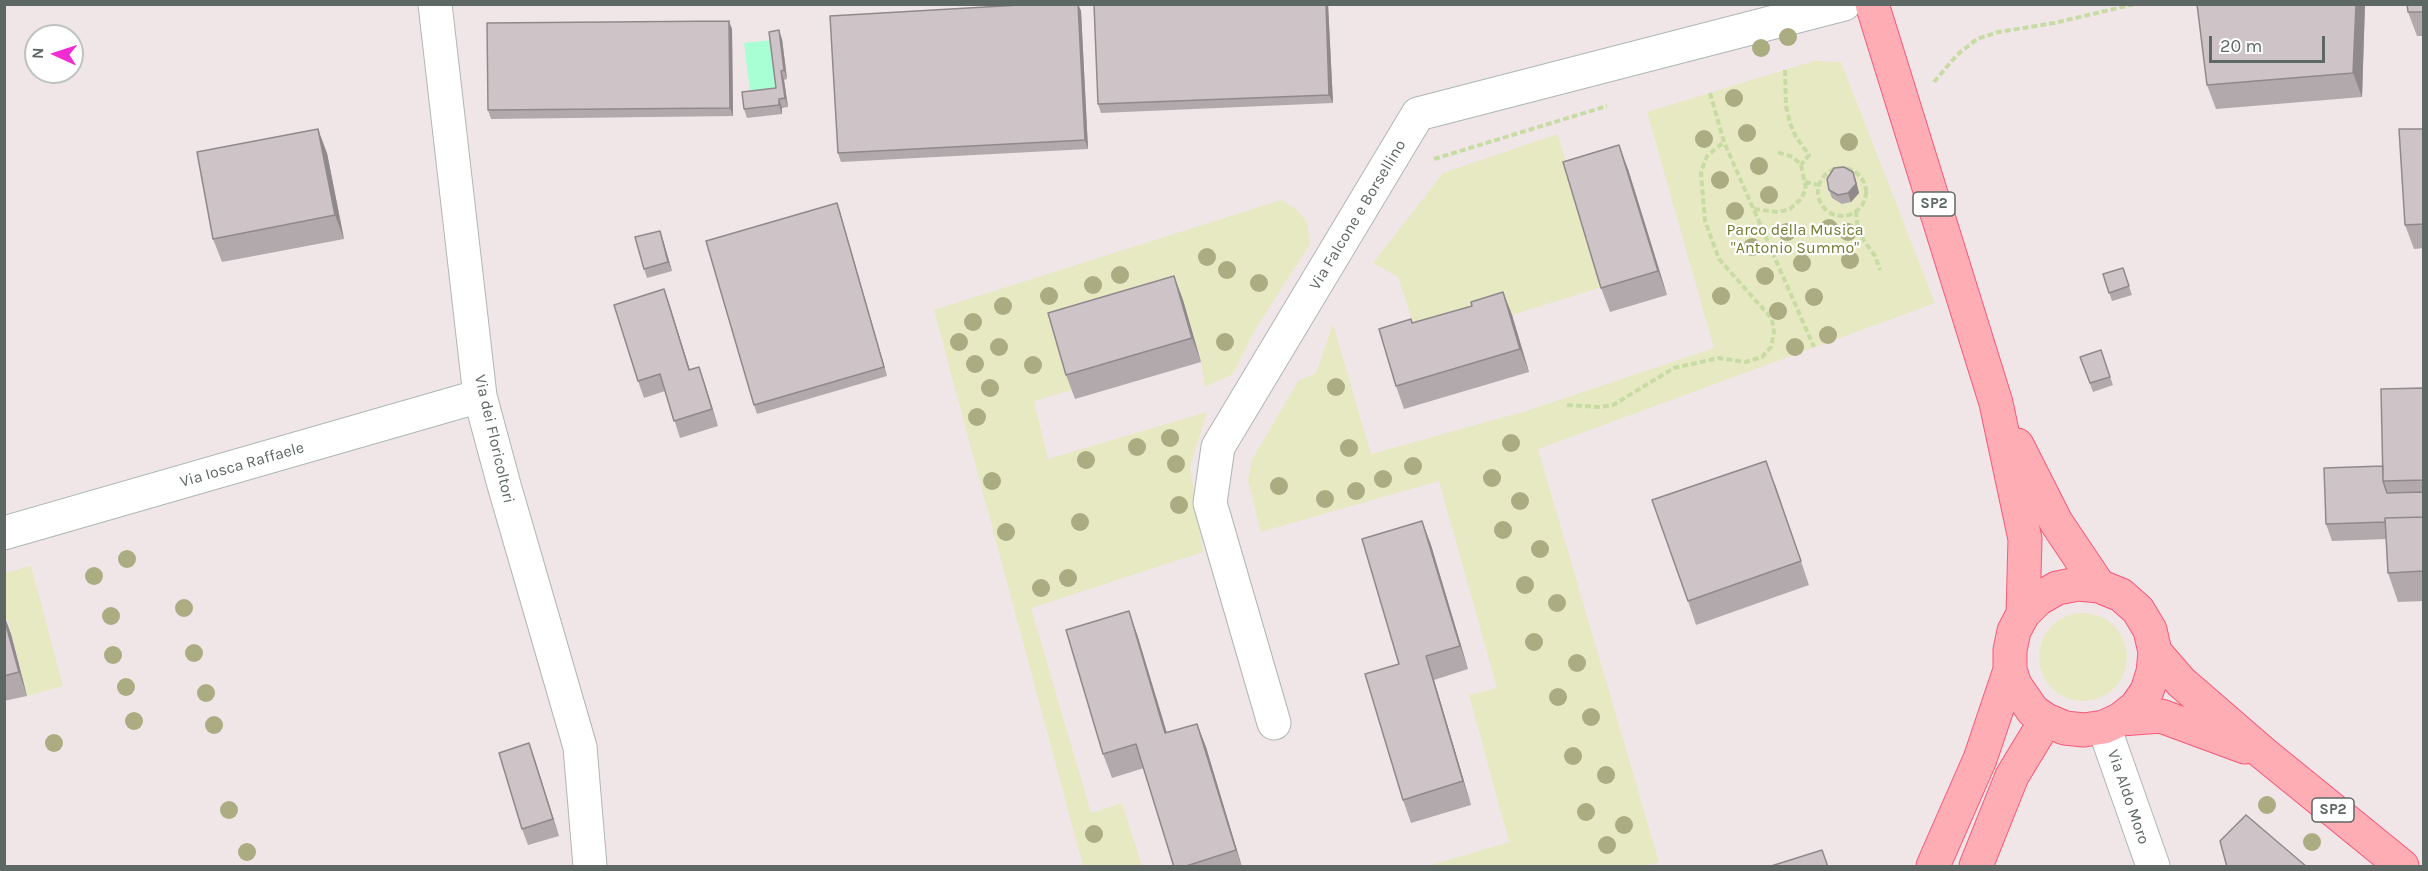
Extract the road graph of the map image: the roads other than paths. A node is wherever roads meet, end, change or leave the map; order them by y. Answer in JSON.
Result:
{"nodes":[{"id":1,"x":435,"y":4,"type":"edge"},
{"id":2,"x":1844,"y":4,"type":"edge"},
{"id":3,"x":1872,"y":4,"type":"edge"},
{"id":4,"x":480,"y":396,"type":"junction"},
{"id":5,"x":1996,"y":403,"type":"junction"},
{"id":6,"x":4,"y":533,"type":"edge"},
{"id":7,"x":2099,"y":586,"type":"junction"},
{"id":8,"x":2024,"y":614,"type":"junction"},
{"id":9,"x":2155,"y":652,"type":"junction"},
{"id":10,"x":2010,"y":670,"type":"junction"},
{"id":11,"x":2046,"y":720,"type":"junction"},
{"id":12,"x":1274,"y":723,"type":"dead end"},
{"id":13,"x":2113,"y":723,"type":"junction"},
{"id":14,"x":2263,"y":753,"type":"junction"},
{"id":15,"x":590,"y":867,"type":"edge"},
{"id":16,"x":1933,"y":867,"type":"edge"},
{"id":17,"x":1976,"y":867,"type":"edge"},
{"id":18,"x":2153,"y":867,"type":"edge"},
{"id":19,"x":2402,"y":867,"type":"edge"}],
"edges":[{"from":1,"to":4,"type":"street","name":"Via dei Floricoltori"},
{"from":2,"to":12,"type":"street","name":"Via Falcone e Borsellino"},
{"from":3,"to":5,"type":"main road","number":"SP2"},
{"from":4,"to":6,"type":"street","name":"Via Iosca Raffaele"},
{"from":4,"to":15,"type":"street","name":"Via dei Floricoltori"},
{"from":5,"to":7,"type":"main road","number":"SP2"},
{"from":5,"to":8,"type":"main road","number":"SP2"},
{"from":7,"to":8,"type":"main road"},
{"from":7,"to":9,"type":"main road"},
{"from":8,"to":10,"type":"main road"},
{"from":9,"to":13,"type":"main road"},
{"from":9,"to":14,"type":"main road","number":"SP2"},
{"from":10,"to":11,"type":"main road"},
{"from":10,"to":16,"type":"main road"},
{"from":11,"to":13,"type":"main road"},
{"from":11,"to":17,"type":"main road"},
{"from":13,"to":14,"type":"main road","number":"SP2"},
{"from":13,"to":18,"type":"street","name":"Via Aldo Moro"},
{"from":14,"to":19,"type":"main road","number":"SP2"}]}
